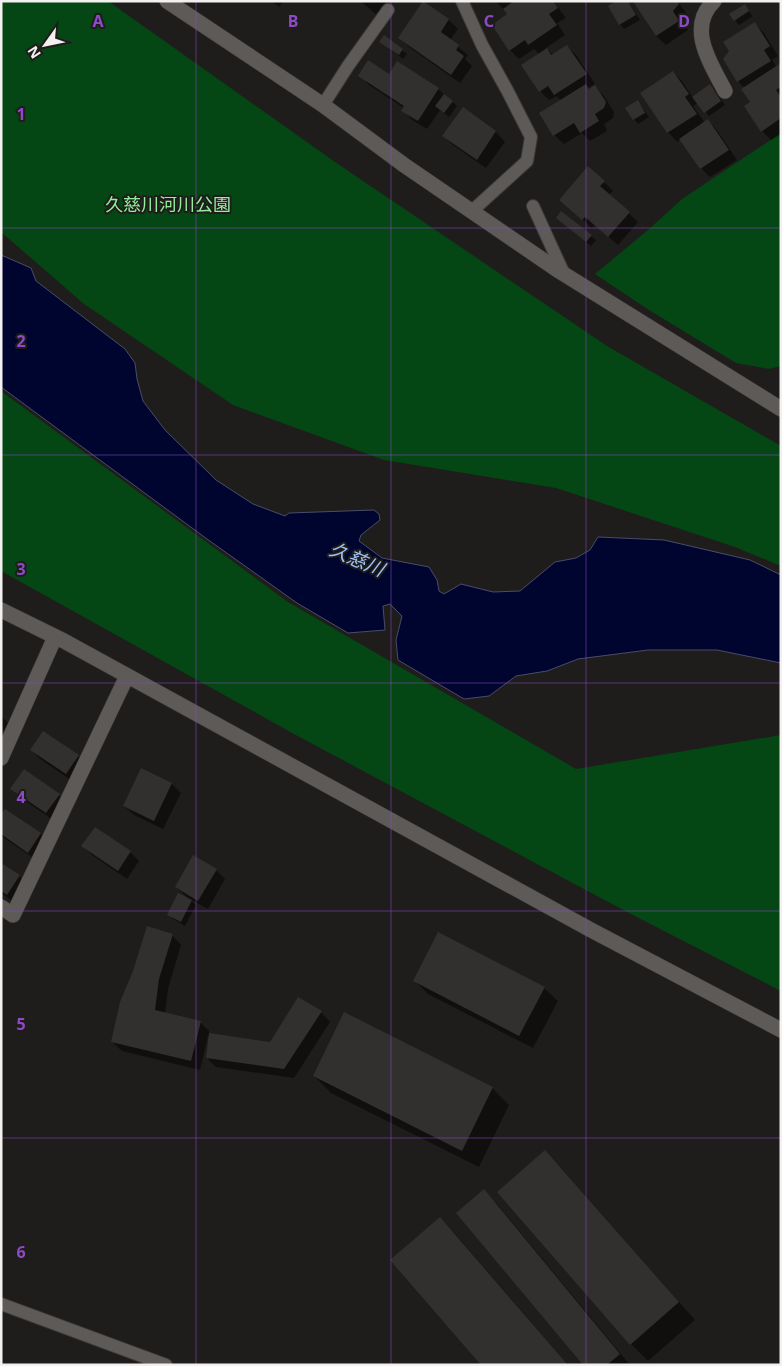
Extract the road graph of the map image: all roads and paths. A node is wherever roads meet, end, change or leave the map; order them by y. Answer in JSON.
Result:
{"nodes":[{"id":1,"x":167,"y":1,"type":"edge"},
{"id":2,"x":462,"y":1,"type":"edge"},
{"id":3,"x":707,"y":4,"type":"edge"},
{"id":4,"x":388,"y":10,"type":"dead end"},
{"id":5,"x":725,"y":91,"type":"dead end"},
{"id":6,"x":323,"y":105,"type":"junction"},
{"id":7,"x":533,"y":206,"type":"dead end"},
{"id":8,"x":472,"y":211,"type":"junction"},
{"id":9,"x":564,"y":274,"type":"junction"},
{"id":10,"x":781,"y":409,"type":"edge"},
{"id":11,"x":1,"y":610,"type":"edge"},
{"id":12,"x":55,"y":637,"type":"junction"},
{"id":13,"x":127,"y":676,"type":"junction"},
{"id":14,"x":1,"y":758,"type":"edge"},
{"id":15,"x":1,"y":907,"type":"edge"},
{"id":16,"x":781,"y":1030,"type":"edge"},
{"id":17,"x":1,"y":1304,"type":"edge"},
{"id":18,"x":166,"y":1365,"type":"edge"}],
"edges":[{"from":1,"to":6,"type":"street"},
{"from":2,"to":8,"type":"lane"},
{"from":3,"to":5,"type":"street"},
{"from":4,"to":6,"type":"lane"},
{"from":6,"to":8,"type":"street"},
{"from":7,"to":9,"type":"lane"},
{"from":8,"to":9,"type":"street"},
{"from":9,"to":10,"type":"street"},
{"from":11,"to":12,"type":"street"},
{"from":12,"to":13,"type":"street"},
{"from":12,"to":14,"type":"street"},
{"from":13,"to":15,"type":"street"},
{"from":13,"to":16,"type":"street"},
{"from":17,"to":18,"type":"lane"}]}
